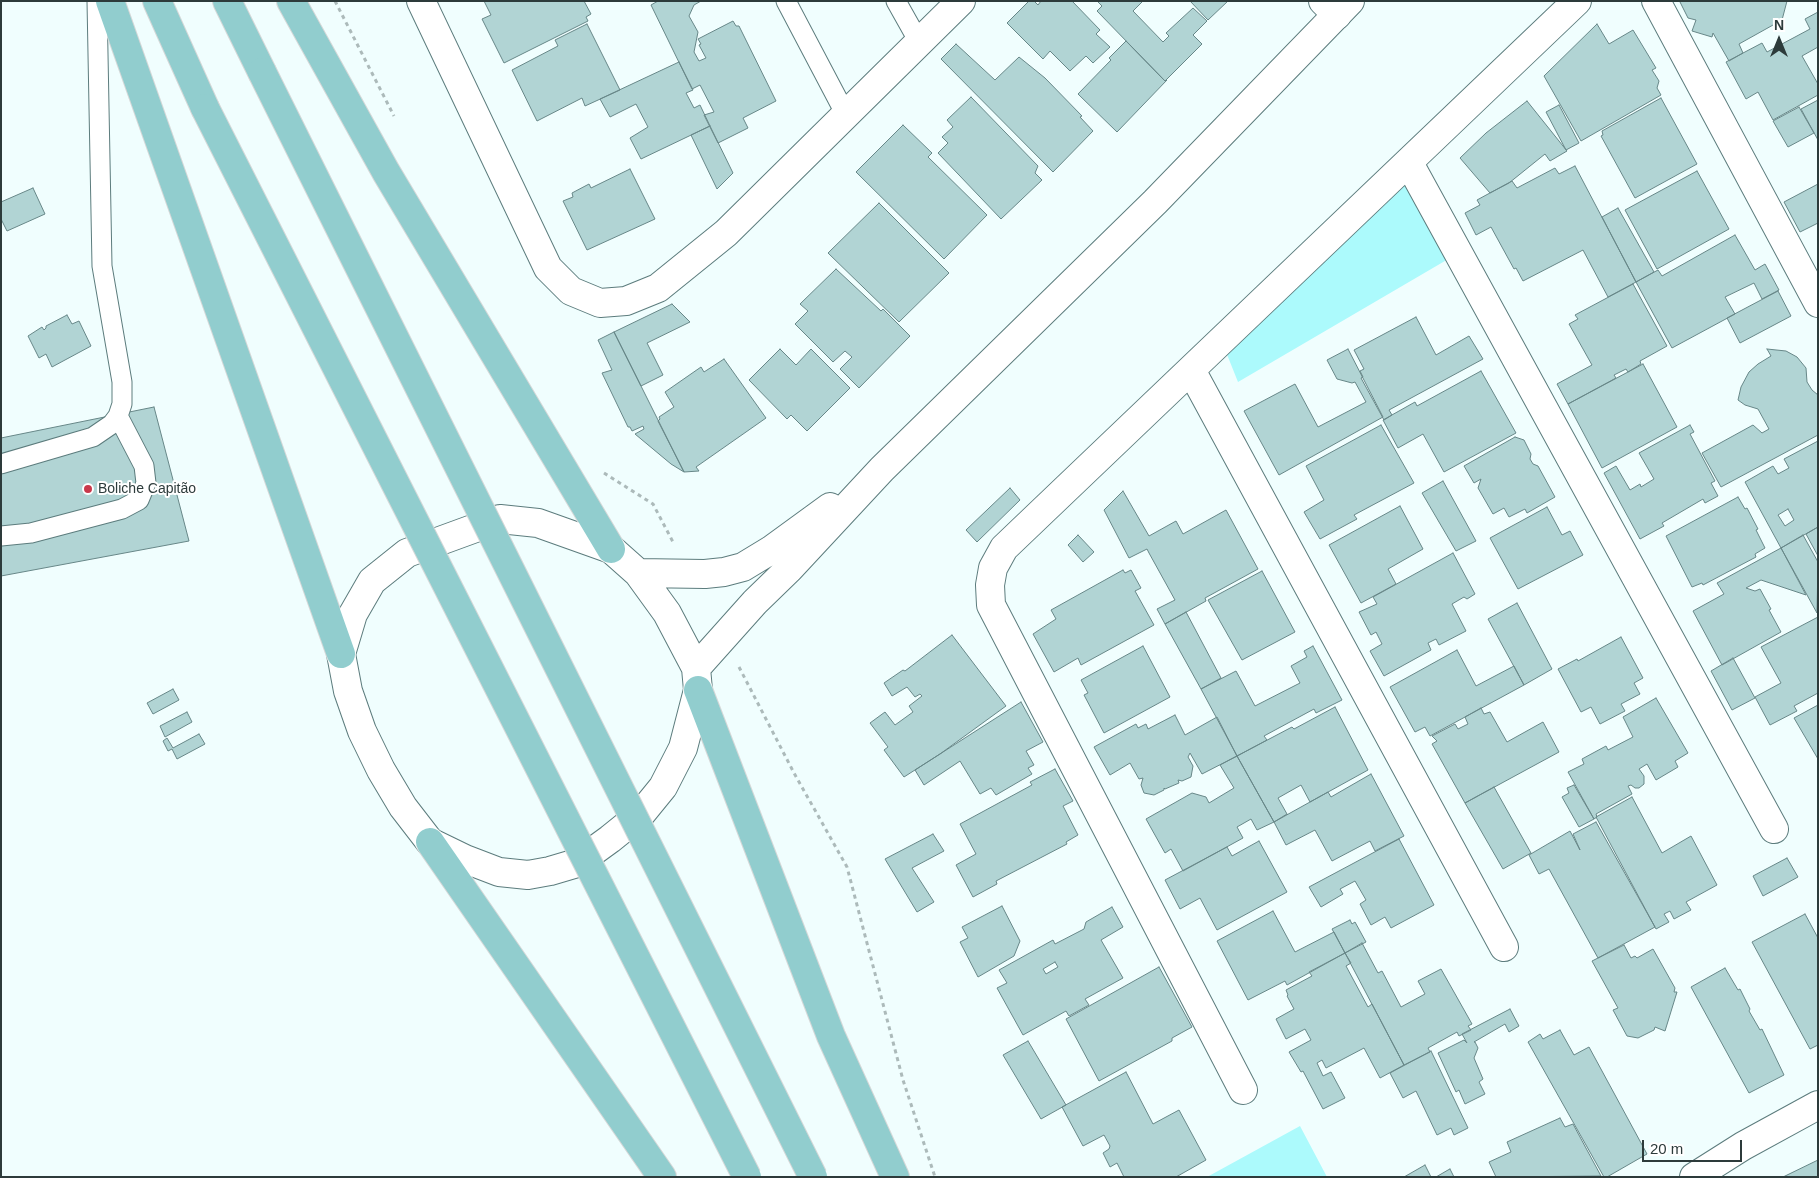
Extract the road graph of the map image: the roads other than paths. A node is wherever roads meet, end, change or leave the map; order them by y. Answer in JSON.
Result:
{"nodes":[{"id":1,"x":97,"y":1,"type":"edge"},
{"id":2,"x":110,"y":1,"type":"edge"},
{"id":3,"x":157,"y":1,"type":"edge"},
{"id":4,"x":227,"y":1,"type":"edge"},
{"id":5,"x":291,"y":1,"type":"edge"},
{"id":6,"x":421,"y":1,"type":"edge"},
{"id":7,"x":786,"y":1,"type":"edge"},
{"id":8,"x":896,"y":1,"type":"edge"},
{"id":9,"x":961,"y":1,"type":"edge"},
{"id":10,"x":1577,"y":1,"type":"edge"},
{"id":11,"x":1656,"y":1,"type":"edge"},
{"id":12,"x":1337,"y":6,"type":"edge"},
{"id":13,"x":919,"y":42,"type":"junction"},
{"id":14,"x":846,"y":114,"type":"junction"},
{"id":15,"x":1409,"y":163,"type":"junction"},
{"id":16,"x":1818,"y":303,"type":"edge"},
{"id":17,"x":1191,"y":370,"type":"junction"},
{"id":18,"x":118,"y":416,"type":"junction"},
{"id":19,"x":1,"y":464,"type":"edge"},
{"id":20,"x":882,"y":469,"type":"junction"},
{"id":21,"x":1,"y":536,"type":"edge"},
{"id":22,"x":611,"y":549,"type":"junction"},
{"id":23,"x":638,"y":573,"type":"junction"},
{"id":24,"x":341,"y":654,"type":"junction"},
{"id":25,"x":697,"y":679,"type":"junction"},
{"id":26,"x":1774,"y":829,"type":"dead end"},
{"id":27,"x":430,"y":842,"type":"junction"},
{"id":28,"x":1504,"y":947,"type":"dead end"},
{"id":29,"x":1243,"y":1090,"type":"dead end"},
{"id":30,"x":1818,"y":1105,"type":"edge"},
{"id":31,"x":662,"y":1177,"type":"edge"},
{"id":32,"x":747,"y":1177,"type":"edge"},
{"id":33,"x":813,"y":1177,"type":"edge"},
{"id":34,"x":895,"y":1177,"type":"edge"},
{"id":35,"x":1694,"y":1177,"type":"edge"}],
"edges":[{"from":1,"to":18,"type":"lane"},
{"from":2,"to":24,"type":"main road"},
{"from":3,"to":32,"type":"main road","bridge":true},
{"from":4,"to":33,"type":"main road","bridge":true},
{"from":5,"to":22,"type":"main road"},
{"from":6,"to":14,"type":"street"},
{"from":7,"to":14,"type":"lane"},
{"from":8,"to":13,"type":"lane"},
{"from":9,"to":13,"type":"street"},
{"from":10,"to":15,"type":"street"},
{"from":11,"to":16,"type":"street"},
{"from":12,"to":20,"type":"street"},
{"from":13,"to":14,"type":"street"},
{"from":15,"to":17,"type":"street"},
{"from":15,"to":26,"type":"street"},
{"from":17,"to":28,"type":"street"},
{"from":17,"to":29,"type":"street"},
{"from":18,"to":19,"type":"lane"},
{"from":18,"to":21,"type":"lane"},
{"from":20,"to":23,"type":"street"},
{"from":20,"to":25,"type":"street"},
{"from":22,"to":23,"type":"street"},
{"from":22,"to":24,"type":"street"},
{"from":23,"to":25,"type":"street"},
{"from":24,"to":27,"type":"street"},
{"from":25,"to":27,"type":"street"},
{"from":25,"to":34,"type":"main road"},
{"from":27,"to":31,"type":"main road"},
{"from":30,"to":35,"type":"street"}]}
